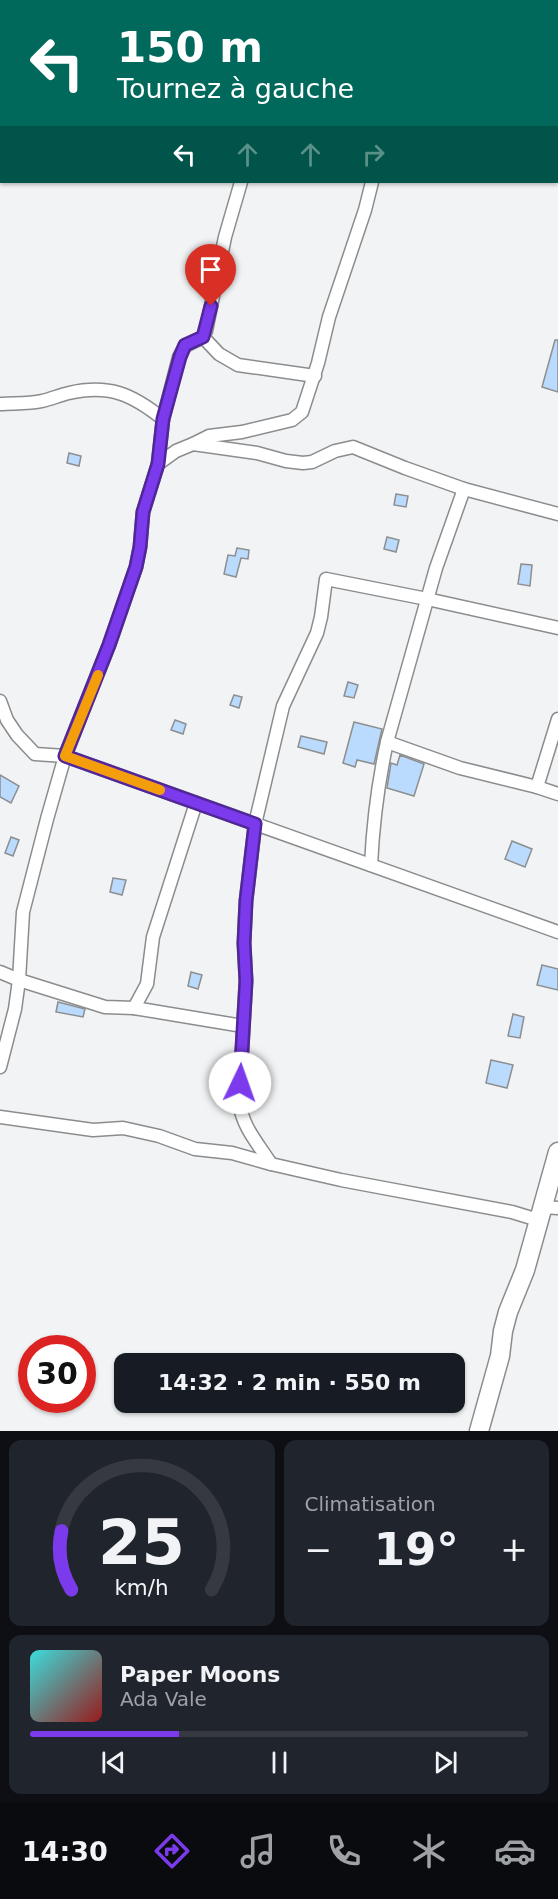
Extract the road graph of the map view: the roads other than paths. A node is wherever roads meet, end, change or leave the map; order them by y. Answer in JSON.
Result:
{"nodes":[{"id":1,"x":241,"y":183,"type":"edge"},
{"id":2,"x":372,"y":183,"type":"edge"},
{"id":3,"x":203,"y":337,"type":"junction"},
{"id":4,"x":315,"y":375,"type":"junction"},
{"id":5,"x":0,"y":404,"type":"edge"},
{"id":6,"x":163,"y":419,"type":"junction"},
{"id":7,"x":193,"y":444,"type":"junction"},
{"id":8,"x":158,"y":464,"type":"junction"},
{"id":9,"x":464,"y":489,"type":"junction"},
{"id":10,"x":558,"y":514,"type":"edge"},
{"id":11,"x":427,"y":599,"type":"junction"},
{"id":12,"x":558,"y":628,"type":"edge"},
{"id":13,"x":0,"y":699,"type":"edge"},
{"id":14,"x":558,"y":719,"type":"edge"},
{"id":15,"x":387,"y":742,"type":"junction"},
{"id":16,"x":65,"y":756,"type":"junction"},
{"id":17,"x":537,"y":787,"type":"junction"},
{"id":18,"x":558,"y":794,"type":"edge"},
{"id":19,"x":196,"y":803,"type":"junction"},
{"id":20,"x":255,"y":824,"type":"junction"},
{"id":21,"x":371,"y":865,"type":"junction"},
{"id":22,"x":558,"y":932,"type":"edge"},
{"id":23,"x":0,"y":972,"type":"edge"},
{"id":24,"x":19,"y":980,"type":"junction"},
{"id":25,"x":134,"y":1008,"type":"junction"},
{"id":26,"x":243,"y":1026,"type":"junction"},
{"id":27,"x":0,"y":1066,"type":"edge"},
{"id":28,"x":0,"y":1117,"type":"edge"},
{"id":29,"x":558,"y":1152,"type":"edge"},
{"id":30,"x":271,"y":1164,"type":"junction"},
{"id":31,"x":546,"y":1212,"type":"edge"},
{"id":32,"x":479,"y":1431,"type":"edge"}],
"edges":[{"from":1,"to":3,"type":"street"},
{"from":2,"to":4,"type":"street"},
{"from":3,"to":4,"type":"street"},
{"from":3,"to":6,"type":"street"},
{"from":4,"to":7,"type":"street"},
{"from":5,"to":6,"type":"street"},
{"from":6,"to":8,"type":"street"},
{"from":7,"to":8,"type":"street"},
{"from":7,"to":9,"type":"street"},
{"from":8,"to":16,"type":"street"},
{"from":9,"to":10,"type":"street"},
{"from":9,"to":11,"type":"street"},
{"from":11,"to":12,"type":"street"},
{"from":11,"to":15,"type":"street"},
{"from":11,"to":20,"type":"street"},
{"from":13,"to":16,"type":"street"},
{"from":14,"to":17,"type":"street"},
{"from":15,"to":17,"type":"street"},
{"from":15,"to":21,"type":"street"},
{"from":16,"to":19,"type":"street"},
{"from":16,"to":24,"type":"street"},
{"from":17,"to":18,"type":"street"},
{"from":19,"to":20,"type":"street"},
{"from":19,"to":25,"type":"street"},
{"from":20,"to":21,"type":"street"},
{"from":20,"to":26,"type":"street"},
{"from":21,"to":22,"type":"street"},
{"from":23,"to":24,"type":"street"},
{"from":24,"to":25,"type":"street"},
{"from":24,"to":27,"type":"street"},
{"from":25,"to":26,"type":"street"},
{"from":26,"to":30,"type":"street"},
{"from":28,"to":30,"type":"street"},
{"from":29,"to":31,"type":"street"},
{"from":30,"to":31,"type":"street"},
{"from":31,"to":32,"type":"street"}]}
